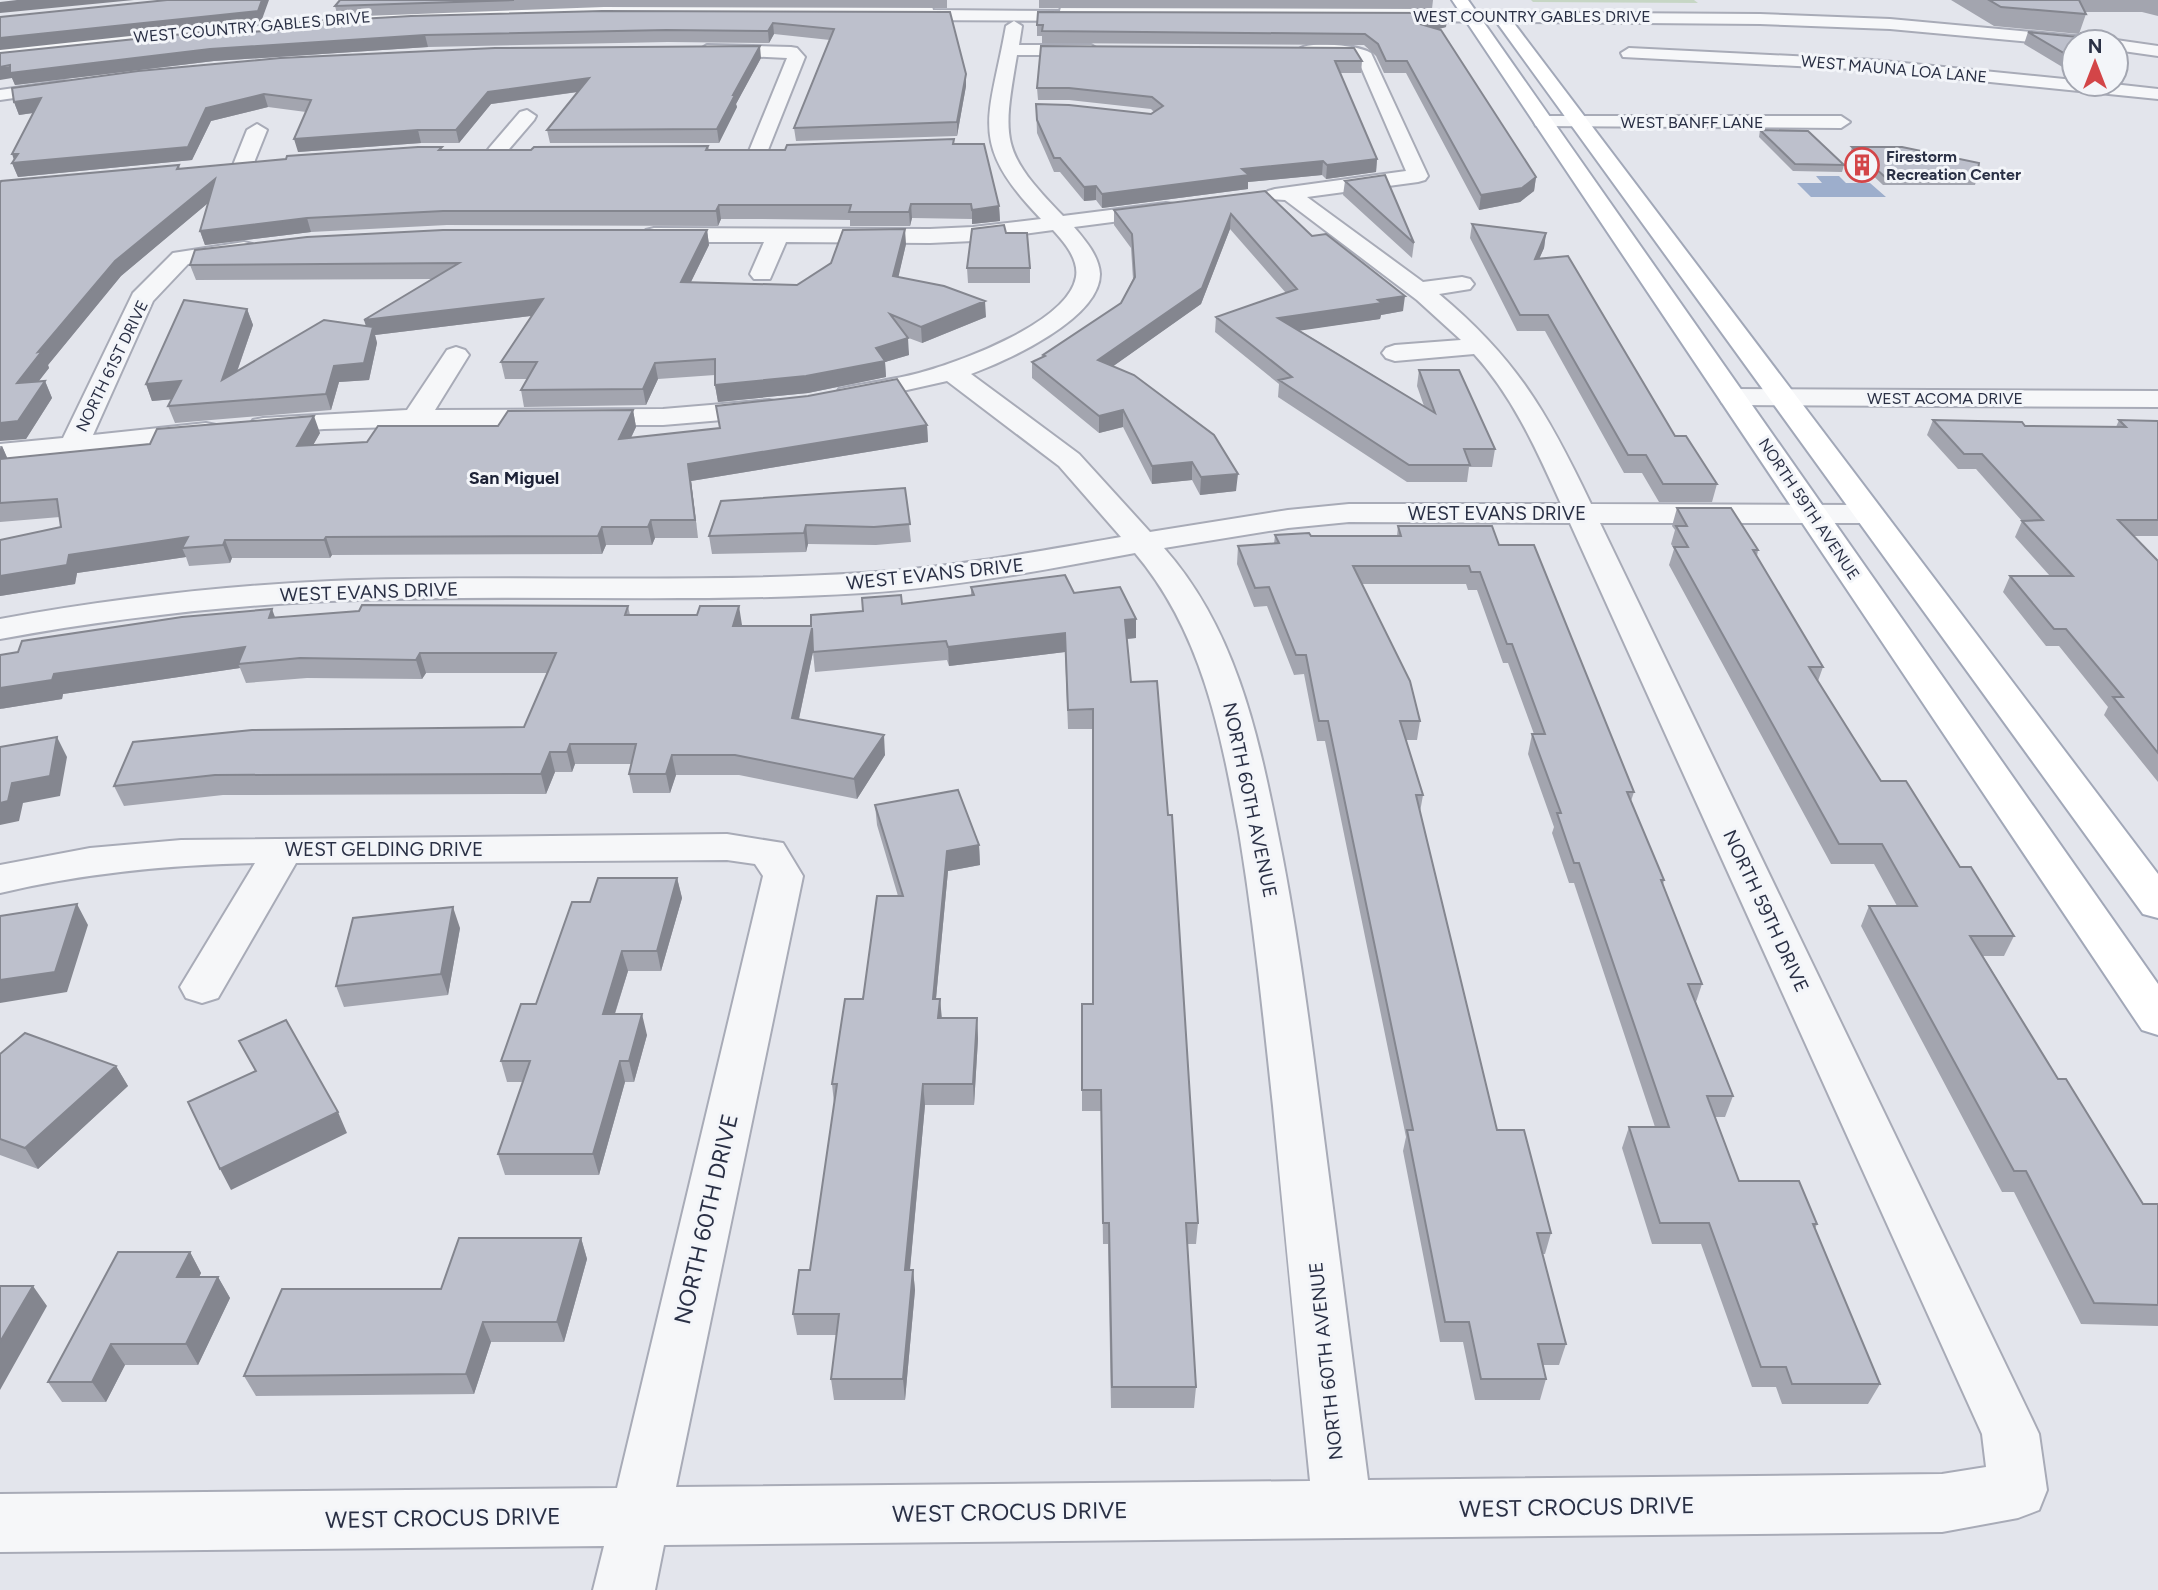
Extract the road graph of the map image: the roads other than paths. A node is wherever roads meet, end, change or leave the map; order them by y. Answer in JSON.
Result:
{"nodes":[{"id":1,"x":1466,"y":9,"type":"edge"},
{"id":2,"x":1495,"y":9,"type":"edge"},
{"id":3,"x":1016,"y":13,"type":"junction"},
{"id":4,"x":300,"y":19,"type":"junction"},
{"id":5,"x":2060,"y":40,"type":"edge"},
{"id":6,"x":2130,"y":46,"type":"edge"},
{"id":7,"x":2158,"y":49,"type":"edge"},
{"id":8,"x":689,"y":50,"type":"edge"},
{"id":9,"x":1010,"y":50,"type":"junction"},
{"id":10,"x":1105,"y":50,"type":"edge"},
{"id":11,"x":1286,"y":50,"type":"edge"},
{"id":12,"x":0,"y":52,"type":"edge"},
{"id":13,"x":1629,"y":52,"type":"dead end"},
{"id":14,"x":0,"y":58,"type":"edge"},
{"id":15,"x":78,"y":84,"type":"edge"},
{"id":16,"x":2158,"y":94,"type":"edge"},
{"id":17,"x":0,"y":95,"type":"edge"},
{"id":18,"x":527,"y":116,"type":"dead end"},
{"id":19,"x":1543,"y":122,"type":"junction"},
{"id":20,"x":1580,"y":122,"type":"junction"},
{"id":21,"x":1841,"y":122,"type":"dead end"},
{"id":22,"x":257,"y":130,"type":"dead end"},
{"id":23,"x":526,"y":151,"type":"edge"},
{"id":24,"x":738,"y":151,"type":"edge"},
{"id":25,"x":218,"y":167,"type":"edge"},
{"id":26,"x":1290,"y":194,"type":"junction"},
{"id":27,"x":1248,"y":199,"type":"edge"},
{"id":28,"x":1193,"y":206,"type":"edge"},
{"id":29,"x":1057,"y":223,"type":"junction"},
{"id":30,"x":626,"y":235,"type":"edge"},
{"id":31,"x":778,"y":235,"type":"junction"},
{"id":32,"x":270,"y":246,"type":"edge"},
{"id":33,"x":762,"y":274,"type":"dead end"},
{"id":34,"x":1462,"y":284,"type":"dead end"},
{"id":35,"x":1420,"y":290,"type":"junction"},
{"id":36,"x":1481,"y":346,"type":"junction"},
{"id":37,"x":1395,"y":353,"type":"dead end"},
{"id":38,"x":456,"y":355,"type":"dead end"},
{"id":39,"x":952,"y":372,"type":"junction"},
{"id":40,"x":1732,"y":397,"type":"junction"},
{"id":41,"x":1783,"y":397,"type":"junction"},
{"id":42,"x":2158,"y":399,"type":"edge"},
{"id":43,"x":416,"y":418,"type":"junction"},
{"id":44,"x":74,"y":445,"type":"junction"},
{"id":45,"x":0,"y":453,"type":"edge"},
{"id":46,"x":1580,"y":513,"type":"junction"},
{"id":47,"x":1812,"y":514,"type":"junction"},
{"id":48,"x":1868,"y":514,"type":"junction"},
{"id":49,"x":1143,"y":543,"type":"junction"},
{"id":50,"x":0,"y":629,"type":"edge"},
{"id":51,"x":283,"y":850,"type":"junction"},
{"id":52,"x":769,"y":852,"type":"joint"},
{"id":53,"x":0,"y":879,"type":"edge"},
{"id":54,"x":2158,"y":904,"type":"edge"},
{"id":55,"x":202,"y":987,"type":"dead end"},
{"id":56,"x":2158,"y":1018,"type":"edge"},
{"id":57,"x":2018,"y":1490,"type":"joint"},
{"id":58,"x":1342,"y":1509,"type":"junction"},
{"id":59,"x":640,"y":1516,"type":"junction"},
{"id":60,"x":0,"y":1523,"type":"edge"},
{"id":61,"x":624,"y":1590,"type":"edge"}],
"edges":[{"from":1,"to":2,"type":"street","name":"WEST COUNTRY GABLES DRIVE"},
{"from":1,"to":3,"type":"street","name":"WEST COUNTRY GABLES DRIVE"},
{"from":1,"to":19,"type":"main road","name":"NORTH 59TH AVENUE"},
{"from":2,"to":5,"type":"street","name":"WEST COUNTRY GABLES DRIVE"},
{"from":2,"to":20,"type":"main road"},
{"from":3,"to":4,"type":"street","name":"WEST COUNTRY GABLES DRIVE"},
{"from":3,"to":9,"type":"street"},
{"from":4,"to":12,"type":"street","name":"WEST COUNTRY GABLES DRIVE"},
{"from":4,"to":14,"type":"street","name":"WEST COUNTRY GABLES DRIVE"},
{"from":6,"to":7,"type":"street"},
{"from":8,"to":24,"type":"street"},
{"from":9,"to":10,"type":"street"},
{"from":9,"to":29,"type":"street"},
{"from":11,"to":26,"type":"street"},
{"from":13,"to":16,"type":"street","name":"WEST MAUNA LOA LANE"},
{"from":15,"to":17,"type":"street"},
{"from":18,"to":23,"type":"street"},
{"from":19,"to":20,"type":"street","name":"WEST BANFF LANE"},
{"from":19,"to":40,"type":"main road","name":"NORTH 59TH AVENUE"},
{"from":20,"to":21,"type":"street","name":"WEST BANFF LANE"},
{"from":20,"to":41,"type":"main road"},
{"from":22,"to":25,"type":"street"},
{"from":26,"to":27,"type":"street"},
{"from":26,"to":35,"type":"street","name":"NORTH 59TH DRIVE"},
{"from":28,"to":29,"type":"street"},
{"from":29,"to":31,"type":"street"},
{"from":29,"to":39,"type":"street"},
{"from":30,"to":31,"type":"street"},
{"from":31,"to":33,"type":"street"},
{"from":32,"to":44,"type":"street","name":"NORTH 61ST DRIVE"},
{"from":34,"to":35,"type":"street"},
{"from":35,"to":36,"type":"street","name":"NORTH 59TH DRIVE"},
{"from":36,"to":37,"type":"street"},
{"from":36,"to":46,"type":"street","name":"NORTH 59TH DRIVE"},
{"from":38,"to":43,"type":"street"},
{"from":39,"to":43,"type":"street"},
{"from":39,"to":49,"type":"street","name":"NORTH 60TH AVENUE"},
{"from":40,"to":41,"type":"street","name":"WEST ACOMA DRIVE"},
{"from":40,"to":47,"type":"main road","name":"NORTH 59TH AVENUE"},
{"from":41,"to":42,"type":"street","name":"WEST ACOMA DRIVE"},
{"from":41,"to":48,"type":"main road"},
{"from":43,"to":44,"type":"street"},
{"from":44,"to":45,"type":"street"},
{"from":46,"to":47,"type":"street","name":"WEST EVANS DRIVE"},
{"from":46,"to":49,"type":"street","name":"WEST EVANS DRIVE"},
{"from":46,"to":57,"type":"street","name":"NORTH 59TH DRIVE"},
{"from":47,"to":48,"type":"street","name":"WEST EVANS DRIVE"},
{"from":47,"to":56,"type":"main road","name":"NORTH 59TH AVENUE"},
{"from":48,"to":54,"type":"main road"},
{"from":49,"to":50,"type":"street","name":"WEST EVANS DRIVE"},
{"from":49,"to":58,"type":"street","name":"NORTH 60TH AVENUE"},
{"from":51,"to":52,"type":"street","name":"WEST GELDING DRIVE"},
{"from":51,"to":53,"type":"street","name":"WEST GELDING DRIVE"},
{"from":51,"to":55,"type":"street"},
{"from":52,"to":59,"type":"street","name":"NORTH 60TH DRIVE"},
{"from":57,"to":58,"type":"street","name":"WEST CROCUS DRIVE"},
{"from":58,"to":59,"type":"street","name":"WEST CROCUS DRIVE"},
{"from":59,"to":60,"type":"street","name":"WEST CROCUS DRIVE"},
{"from":59,"to":61,"type":"street","name":"NORTH 60TH DRIVE"}]}
